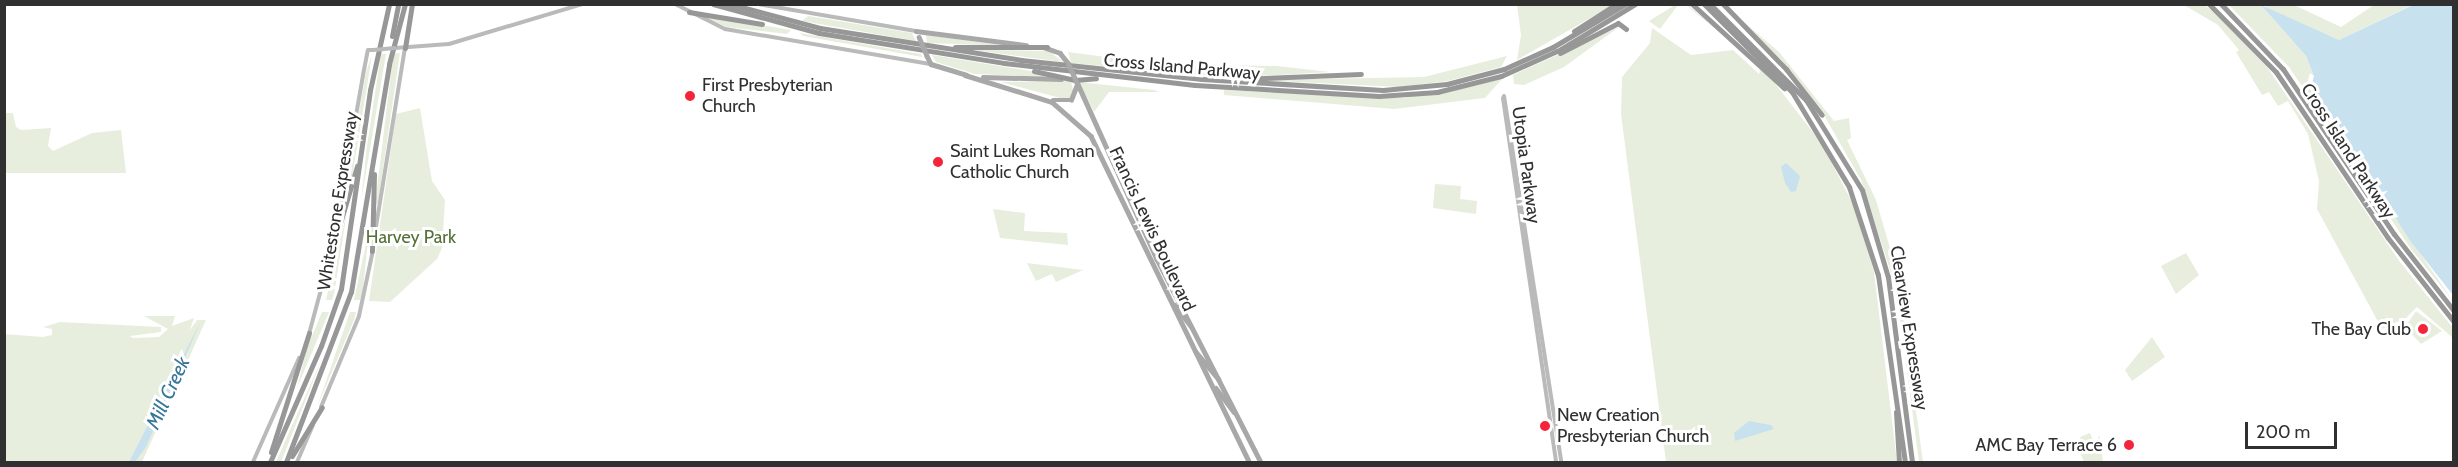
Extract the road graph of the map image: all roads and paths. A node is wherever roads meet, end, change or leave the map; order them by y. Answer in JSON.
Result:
{"nodes":[{"id":1,"x":389,"y":4,"type":"edge"},
{"id":2,"x":398,"y":4,"type":"edge"},
{"id":3,"x":405,"y":4,"type":"edge"},
{"id":4,"x":412,"y":4,"type":"edge"},
{"id":5,"x":582,"y":4,"type":"edge"},
{"id":6,"x":675,"y":4,"type":"edge"},
{"id":7,"x":713,"y":4,"type":"edge"},
{"id":8,"x":730,"y":4,"type":"edge"},
{"id":9,"x":758,"y":4,"type":"edge"},
{"id":10,"x":791,"y":4,"type":"edge"},
{"id":11,"x":1616,"y":4,"type":"edge"},
{"id":12,"x":1625,"y":4,"type":"edge"},
{"id":13,"x":1635,"y":4,"type":"edge"},
{"id":14,"x":1692,"y":4,"type":"edge"},
{"id":15,"x":1704,"y":4,"type":"edge"},
{"id":16,"x":1710,"y":4,"type":"edge"},
{"id":17,"x":1721,"y":4,"type":"edge"},
{"id":18,"x":2209,"y":4,"type":"edge"},
{"id":19,"x":2221,"y":4,"type":"edge"},
{"id":20,"x":781,"y":9,"type":"junction"},
{"id":21,"x":689,"y":12,"type":"junction"},
{"id":22,"x":1626,"y":29,"type":"dead end"},
{"id":23,"x":808,"y":31,"type":"junction"},
{"id":24,"x":916,"y":31,"type":"junction"},
{"id":25,"x":915,"y":44,"type":"junction"},
{"id":26,"x":1047,"y":47,"type":"junction"},
{"id":27,"x":405,"y":48,"type":"junction"},
{"id":28,"x":1539,"y":54,"type":"junction"},
{"id":29,"x":390,"y":59,"type":"junction"},
{"id":30,"x":1004,"y":63,"type":"junction"},
{"id":31,"x":931,"y":64,"type":"junction"},
{"id":32,"x":1516,"y":70,"type":"junction"},
{"id":33,"x":1361,"y":74,"type":"dead end"},
{"id":34,"x":965,"y":75,"type":"junction"},
{"id":35,"x":1213,"y":80,"type":"junction"},
{"id":36,"x":1076,"y":81,"type":"junction"},
{"id":37,"x":1156,"y":81,"type":"junction"},
{"id":38,"x":1033,"y":94,"type":"junction"},
{"id":39,"x":1797,"y":102,"type":"junction"},
{"id":40,"x":365,"y":129,"type":"junction"},
{"id":41,"x":1847,"y":159,"type":"junction"},
{"id":42,"x":374,"y":161,"type":"junction"},
{"id":43,"x":332,"y":250,"type":"junction"},
{"id":44,"x":372,"y":250,"type":"junction"},
{"id":45,"x":1168,"y":296,"type":"junction"},
{"id":46,"x":2454,"y":311,"type":"edge"},
{"id":47,"x":2454,"y":322,"type":"edge"},
{"id":48,"x":1191,"y":326,"type":"junction"},
{"id":49,"x":309,"y":333,"type":"junction"},
{"id":50,"x":1192,"y":346,"type":"junction"},
{"id":51,"x":1890,"y":350,"type":"junction"},
{"id":52,"x":1219,"y":379,"type":"junction"},
{"id":53,"x":1211,"y":384,"type":"junction"},
{"id":54,"x":322,"y":407,"type":"junction"},
{"id":55,"x":1235,"y":413,"type":"junction"},
{"id":56,"x":253,"y":462,"type":"edge"},
{"id":57,"x":269,"y":462,"type":"edge"},
{"id":58,"x":288,"y":462,"type":"edge"},
{"id":59,"x":297,"y":462,"type":"edge"},
{"id":60,"x":1249,"y":462,"type":"edge"},
{"id":61,"x":1261,"y":462,"type":"edge"},
{"id":62,"x":1556,"y":462,"type":"edge"},
{"id":63,"x":1561,"y":462,"type":"edge"},
{"id":64,"x":1899,"y":462,"type":"edge"},
{"id":65,"x":1905,"y":462,"type":"edge"},
{"id":66,"x":1914,"y":462,"type":"edge"}],
"edges":[{"from":1,"to":40,"type":"highway","name":"Whitestone Expressway"},
{"from":2,"to":29,"type":"highway"},
{"from":3,"to":29,"type":"highway","name":"Whitestone Expressway"},
{"from":4,"to":27,"type":"highway"},
{"from":5,"to":27,"type":"main road"},
{"from":6,"to":21,"type":"main road"},
{"from":7,"to":23,"type":"highway","name":"Cross Island Parkway"},
{"from":8,"to":25,"type":"highway","name":"Cross Island Parkway"},
{"from":9,"to":20,"type":"main road"},
{"from":10,"to":20,"type":"main road"},
{"from":11,"to":28,"type":"highway"},
{"from":12,"to":28,"type":"highway","name":"Cross Island Parkway"},
{"from":13,"to":32,"type":"highway","name":"Cross Island Parkway"},
{"from":14,"to":39,"type":"highway"},
{"from":15,"to":39,"type":"highway","name":"Clearview Expressway"},
{"from":16,"to":41,"type":"highway","name":"Clearview Expressway"},
{"from":17,"to":41,"type":"highway"},
{"from":18,"to":47,"type":"highway","name":"Cross Island Parkway"},
{"from":19,"to":46,"type":"highway","name":"Cross Island Parkway"},
{"from":20,"to":24,"type":"main road"},
{"from":21,"to":23,"type":"highway"},
{"from":21,"to":31,"type":"main road"},
{"from":22,"to":32,"type":"highway"},
{"from":23,"to":30,"type":"highway","name":"Cross Island Parkway"},
{"from":24,"to":26,"type":"main road"},
{"from":24,"to":31,"type":"main road","bridge":true},
{"from":25,"to":26,"type":"highway"},
{"from":25,"to":35,"type":"highway","name":"Cross Island Parkway"},
{"from":26,"to":36,"type":"main road","name":"Francis Lewis Boulevard","bridge":true},
{"from":27,"to":43,"type":"main road","bridge":true},
{"from":27,"to":44,"type":"main road"},
{"from":28,"to":35,"type":"highway","name":"Cross Island Parkway"},
{"from":29,"to":42,"type":"highway","name":"Whitestone Expressway"},
{"from":30,"to":36,"type":"highway"},
{"from":30,"to":37,"type":"highway","name":"Cross Island Parkway"},
{"from":31,"to":34,"type":"main road"},
{"from":32,"to":37,"type":"highway","name":"Cross Island Parkway"},
{"from":33,"to":35,"type":"highway"},
{"from":34,"to":36,"type":"main road"},
{"from":34,"to":38,"type":"main road","name":"Francis Lewis Boulevard"},
{"from":36,"to":37,"type":"highway"},
{"from":36,"to":38,"type":"main road"},
{"from":36,"to":48,"type":"main road","name":"Francis Lewis Boulevard"},
{"from":38,"to":45,"type":"main road","name":"Francis Lewis Boulevard"},
{"from":39,"to":51,"type":"highway","name":"Clearview Expressway"},
{"from":40,"to":43,"type":"highway"},
{"from":40,"to":57,"type":"highway","name":"Whitestone Expressway"},
{"from":41,"to":66,"type":"highway","name":"Clearview Expressway"},
{"from":42,"to":44,"type":"highway"},
{"from":42,"to":58,"type":"highway","name":"Whitestone Expressway"},
{"from":43,"to":49,"type":"main road"},
{"from":44,"to":54,"type":"main road"},
{"from":45,"to":48,"type":"main road"},
{"from":45,"to":50,"type":"main road","name":"Francis Lewis Boulevard"},
{"from":48,"to":52,"type":"main road","name":"Francis Lewis Boulevard"},
{"from":49,"to":56,"type":"main road"},
{"from":49,"to":57,"type":"highway"},
{"from":50,"to":52,"type":"main road"},
{"from":50,"to":53,"type":"main road","name":"Francis Lewis Boulevard"},
{"from":51,"to":64,"type":"highway"},
{"from":51,"to":65,"type":"highway","name":"Clearview Expressway"},
{"from":52,"to":55,"type":"main road","name":"Francis Lewis Boulevard"},
{"from":53,"to":55,"type":"main road"},
{"from":53,"to":60,"type":"main road","name":"Francis Lewis Boulevard"},
{"from":54,"to":58,"type":"highway"},
{"from":54,"to":59,"type":"main road"},
{"from":55,"to":61,"type":"main road","name":"Francis Lewis Boulevard"},
{"from":62,"to":63,"type":"main road","name":"Utopia Parkway"}]}
